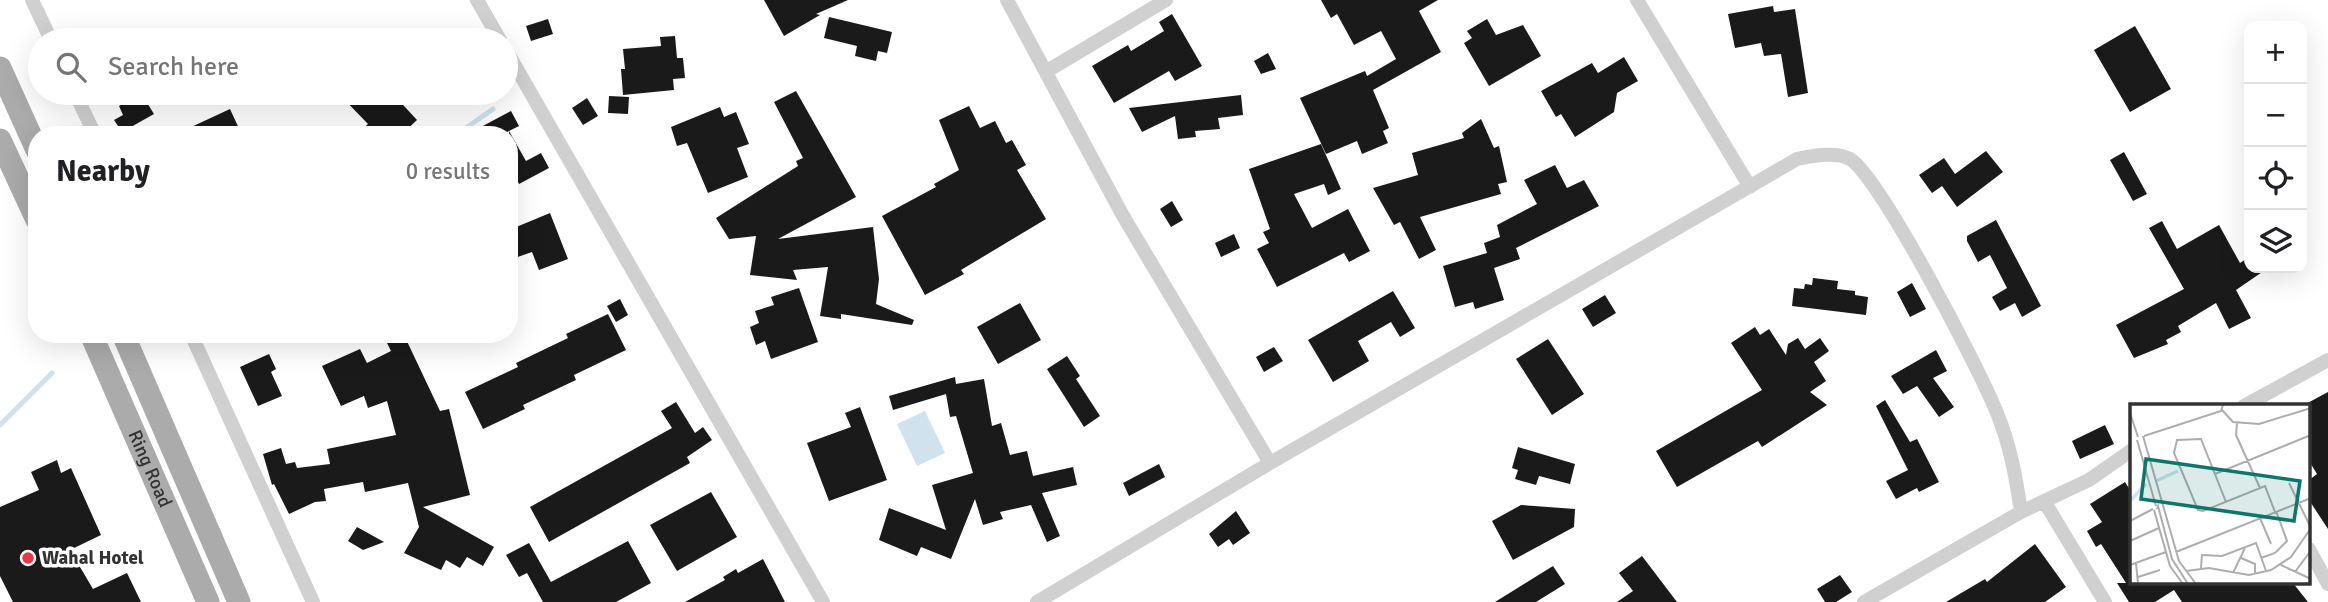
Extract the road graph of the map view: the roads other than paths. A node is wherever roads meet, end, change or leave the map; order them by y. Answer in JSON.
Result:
{"nodes":[{"id":1,"x":32,"y":0,"type":"edge"},
{"id":2,"x":477,"y":0,"type":"edge"},
{"id":3,"x":1007,"y":0,"type":"edge"},
{"id":4,"x":1166,"y":0,"type":"edge"},
{"id":5,"x":1637,"y":0,"type":"edge"},
{"id":6,"x":45,"y":28,"type":"edge"},
{"id":7,"x":493,"y":28,"type":"edge"},
{"id":8,"x":0,"y":68,"type":"edge"},
{"id":9,"x":518,"y":71,"type":"edge"},
{"id":10,"x":1047,"y":71,"type":"junction"},
{"id":11,"x":81,"y":105,"type":"edge"},
{"id":12,"x":91,"y":126,"type":"edge"},
{"id":13,"x":28,"y":130,"type":"edge"},
{"id":14,"x":0,"y":141,"type":"edge"},
{"id":15,"x":1750,"y":187,"type":"junction"},
{"id":16,"x":28,"y":201,"type":"edge"},
{"id":17,"x":95,"y":343,"type":"edge"},
{"id":18,"x":127,"y":343,"type":"edge"},
{"id":19,"x":195,"y":343,"type":"edge"},
{"id":20,"x":2328,"y":360,"type":"edge"},
{"id":21,"x":2248,"y":404,"type":"edge"},
{"id":22,"x":2130,"y":451,"type":"edge"},
{"id":23,"x":1270,"y":463,"type":"junction"},
{"id":24,"x":2043,"y":501,"type":"junction"},
{"id":25,"x":2021,"y":512,"type":"junction"},
{"id":26,"x":2310,"y":551,"type":"edge"},
{"id":27,"x":2328,"y":584,"type":"edge"},
{"id":28,"x":208,"y":602,"type":"edge"},
{"id":29,"x":239,"y":602,"type":"edge"},
{"id":30,"x":313,"y":602,"type":"edge"},
{"id":31,"x":822,"y":602,"type":"edge"},
{"id":32,"x":1037,"y":602,"type":"edge"},
{"id":33,"x":1864,"y":602,"type":"edge"},
{"id":34,"x":2105,"y":602,"type":"edge"}],
"edges":[{"from":1,"to":6,"type":"street"},
{"from":2,"to":7,"type":"street"},
{"from":3,"to":10,"type":"street"},
{"from":4,"to":10,"type":"street"},
{"from":5,"to":15,"type":"street"},
{"from":8,"to":13,"type":"main road"},
{"from":9,"to":31,"type":"street"},
{"from":10,"to":23,"type":"street"},
{"from":11,"to":12,"type":"street"},
{"from":14,"to":16,"type":"main road"},
{"from":15,"to":23,"type":"street"},
{"from":15,"to":25,"type":"street"},
{"from":17,"to":28,"type":"main road","name":"Ring Road"},
{"from":18,"to":29,"type":"main road","name":"Ring Road"},
{"from":19,"to":30,"type":"street"},
{"from":20,"to":21,"type":"street"},
{"from":22,"to":24,"type":"street"},
{"from":23,"to":32,"type":"street"},
{"from":24,"to":25,"type":"street"},
{"from":24,"to":34,"type":"street"},
{"from":25,"to":33,"type":"street"},
{"from":26,"to":27,"type":"street"}]}
